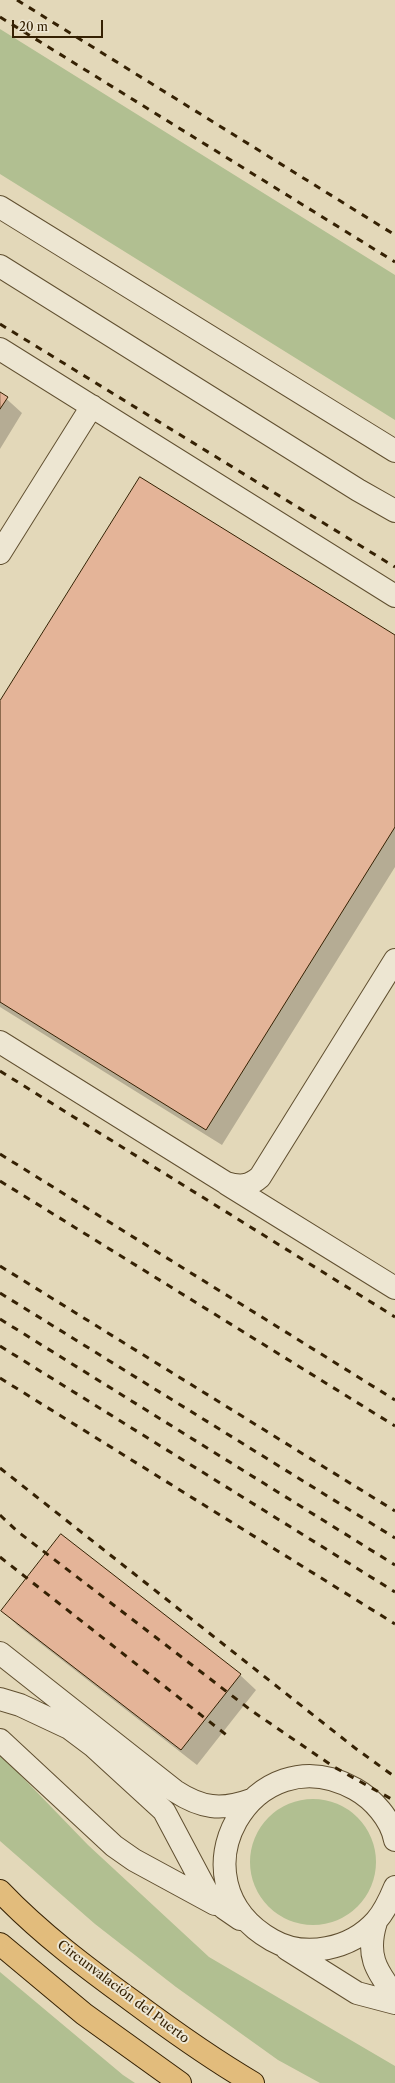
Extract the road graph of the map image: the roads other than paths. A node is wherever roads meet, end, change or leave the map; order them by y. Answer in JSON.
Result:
{"nodes":[{"id":1,"x":0,"y":207,"type":"edge"},
{"id":2,"x":0,"y":266,"type":"edge"},
{"id":3,"x":0,"y":349,"type":"edge"},
{"id":4,"x":92,"y":406,"type":"junction"},
{"id":5,"x":395,"y":451,"type":"edge"},
{"id":6,"x":395,"y":511,"type":"edge"},
{"id":7,"x":0,"y":553,"type":"edge"},
{"id":8,"x":395,"y":596,"type":"edge"},
{"id":9,"x":395,"y":960,"type":"edge"},
{"id":10,"x":0,"y":1042,"type":"edge"},
{"id":11,"x":226,"y":1183,"type":"junction"},
{"id":12,"x":395,"y":1288,"type":"edge"},
{"id":13,"x":0,"y":1653,"type":"edge"},
{"id":14,"x":0,"y":1698,"type":"edge"},
{"id":15,"x":0,"y":1740,"type":"edge"},
{"id":16,"x":251,"y":1800,"type":"junction"},
{"id":17,"x":395,"y":1840,"type":"edge"},
{"id":18,"x":395,"y":1887,"type":"edge"},
{"id":19,"x":0,"y":1891,"type":"edge"},
{"id":20,"x":224,"y":1908,"type":"junction"},
{"id":21,"x":376,"y":1922,"type":"junction"},
{"id":22,"x":257,"y":1932,"type":"junction"},
{"id":23,"x":0,"y":1944,"type":"edge"},
{"id":24,"x":280,"y":1944,"type":"junction"},
{"id":25,"x":395,"y":1995,"type":"edge"},
{"id":26,"x":395,"y":2003,"type":"edge"},
{"id":27,"x":180,"y":2083,"type":"edge"},
{"id":28,"x":253,"y":2083,"type":"edge"}],
"edges":[{"from":1,"to":5,"type":"street"},
{"from":2,"to":6,"type":"street"},
{"from":3,"to":4,"type":"street"},
{"from":4,"to":7,"type":"street"},
{"from":4,"to":8,"type":"street"},
{"from":9,"to":11,"type":"street"},
{"from":10,"to":11,"type":"street"},
{"from":11,"to":12,"type":"street"},
{"from":13,"to":16,"type":"street"},
{"from":14,"to":20,"type":"street"},
{"from":15,"to":20,"type":"street"},
{"from":16,"to":17,"type":"street"},
{"from":16,"to":22,"type":"street"},
{"from":18,"to":21,"type":"street"},
{"from":19,"to":28,"type":"highway","name":"Circunvalación del Puerto"},
{"from":20,"to":22,"type":"street"},
{"from":21,"to":24,"type":"street"},
{"from":21,"to":25,"type":"street"},
{"from":22,"to":24,"type":"street"},
{"from":23,"to":27,"type":"highway"},
{"from":24,"to":26,"type":"street"}]}
